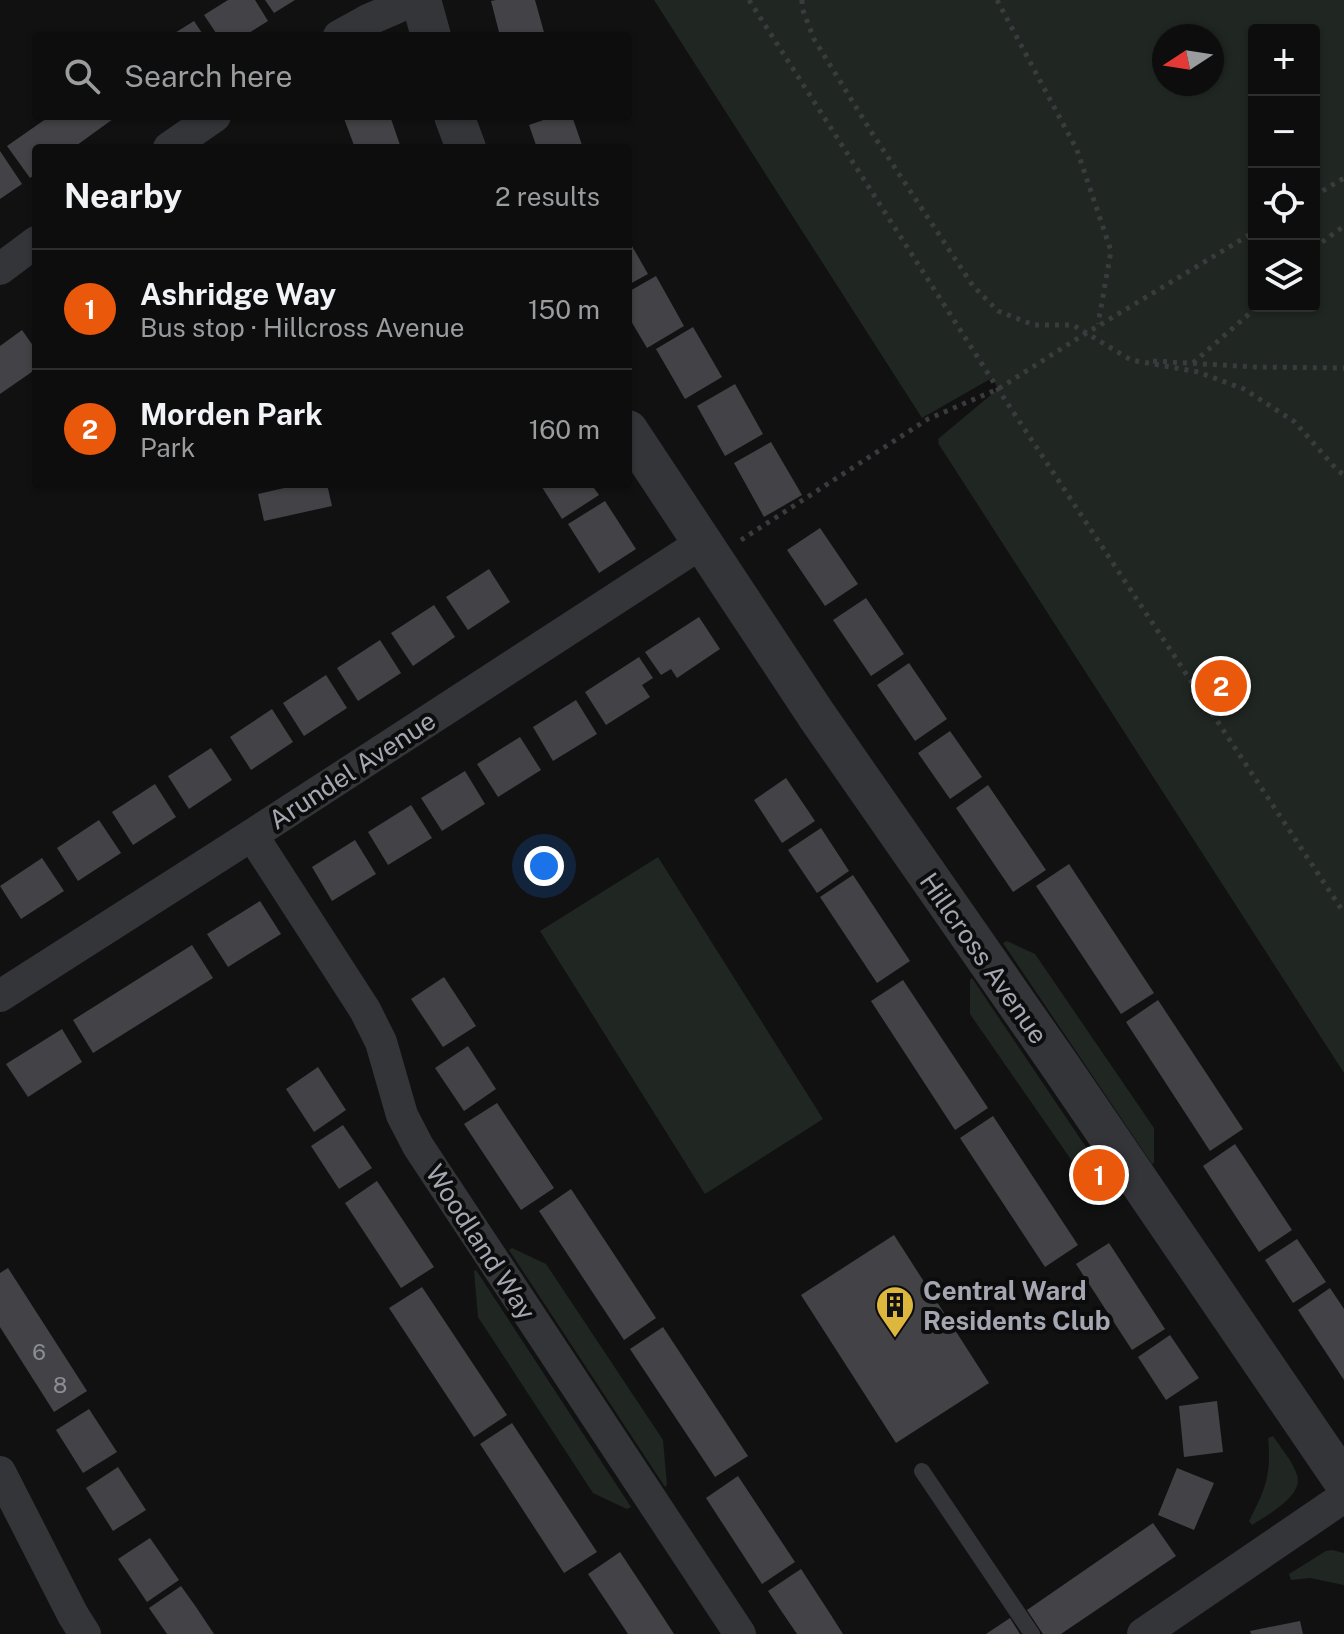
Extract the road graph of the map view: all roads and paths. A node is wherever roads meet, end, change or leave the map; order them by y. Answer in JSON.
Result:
{"nodes":[{"id":1,"x":414,"y":0,"type":"edge"},
{"id":2,"x":421,"y":0,"type":"edge"},
{"id":3,"x":749,"y":0,"type":"edge"},
{"id":4,"x":802,"y":0,"type":"edge"},
{"id":5,"x":997,"y":0,"type":"edge"},
{"id":6,"x":346,"y":32,"type":"edge"},
{"id":7,"x":430,"y":32,"type":"edge"},
{"id":8,"x":209,"y":120,"type":"edge"},
{"id":9,"x":456,"y":120,"type":"edge"},
{"id":10,"x":175,"y":144,"type":"edge"},
{"id":11,"x":464,"y":144,"type":"edge"},
{"id":12,"x":1344,"y":178,"type":"edge"},
{"id":13,"x":1320,"y":192,"type":"edge"},
{"id":14,"x":1344,"y":226,"type":"edge"},
{"id":15,"x":1248,"y":236,"type":"edge"},
{"id":16,"x":1320,"y":244,"type":"edge"},
{"id":17,"x":32,"y":245,"type":"edge"},
{"id":18,"x":0,"y":269,"type":"edge"},
{"id":19,"x":1251,"y":312,"type":"edge"},
{"id":20,"x":1098,"y":325,"type":"junction"},
{"id":21,"x":1087,"y":333,"type":"junction"},
{"id":22,"x":1131,"y":360,"type":"junction"},
{"id":23,"x":1192,"y":363,"type":"junction"},
{"id":24,"x":1344,"y":368,"type":"edge"},
{"id":25,"x":998,"y":389,"type":"junction"},
{"id":26,"x":632,"y":436,"type":"edge"},
{"id":27,"x":1344,"y":475,"type":"edge"},
{"id":28,"x":707,"y":549,"type":"junction"},
{"id":29,"x":252,"y":835,"type":"junction"},
{"id":30,"x":1344,"y":913,"type":"edge"},
{"id":31,"x":0,"y":996,"type":"edge"},
{"id":32,"x":922,"y":1471,"type":"dead end"},
{"id":33,"x":0,"y":1472,"type":"edge"},
{"id":34,"x":1344,"y":1482,"type":"edge"},
{"id":35,"x":1344,"y":1497,"type":"edge"},
{"id":36,"x":85,"y":1634,"type":"edge"},
{"id":37,"x":740,"y":1634,"type":"edge"},
{"id":38,"x":1032,"y":1634,"type":"edge"},
{"id":39,"x":1143,"y":1634,"type":"edge"}],
"edges":[{"from":1,"to":6,"type":"street"},
{"from":2,"to":7,"type":"street"},
{"from":3,"to":25,"type":"path"},
{"from":4,"to":21,"type":"path"},
{"from":5,"to":20,"type":"path"},
{"from":8,"to":10,"type":"street"},
{"from":9,"to":11,"type":"street"},
{"from":12,"to":13,"type":"path"},
{"from":14,"to":16,"type":"path"},
{"from":15,"to":20,"type":"path"},
{"from":17,"to":18,"type":"street"},
{"from":19,"to":23,"type":"path"},
{"from":20,"to":21,"type":"path"},
{"from":21,"to":22,"type":"path"},
{"from":21,"to":25,"type":"path"},
{"from":22,"to":23,"type":"path"},
{"from":22,"to":27,"type":"path"},
{"from":23,"to":24,"type":"path"},
{"from":25,"to":28,"type":"path"},
{"from":25,"to":30,"type":"path"},
{"from":26,"to":28,"type":"street","name":"Hillcross Avenue"},
{"from":28,"to":29,"type":"street","name":"Arundel Avenue"},
{"from":28,"to":34,"type":"street","name":"Hillcross Avenue"},
{"from":29,"to":31,"type":"street","name":"Arundel Avenue"},
{"from":29,"to":37,"type":"street","name":"Woodland Way"},
{"from":32,"to":38,"type":"lane"},
{"from":33,"to":36,"type":"street"},
{"from":35,"to":39,"type":"street"}]}
